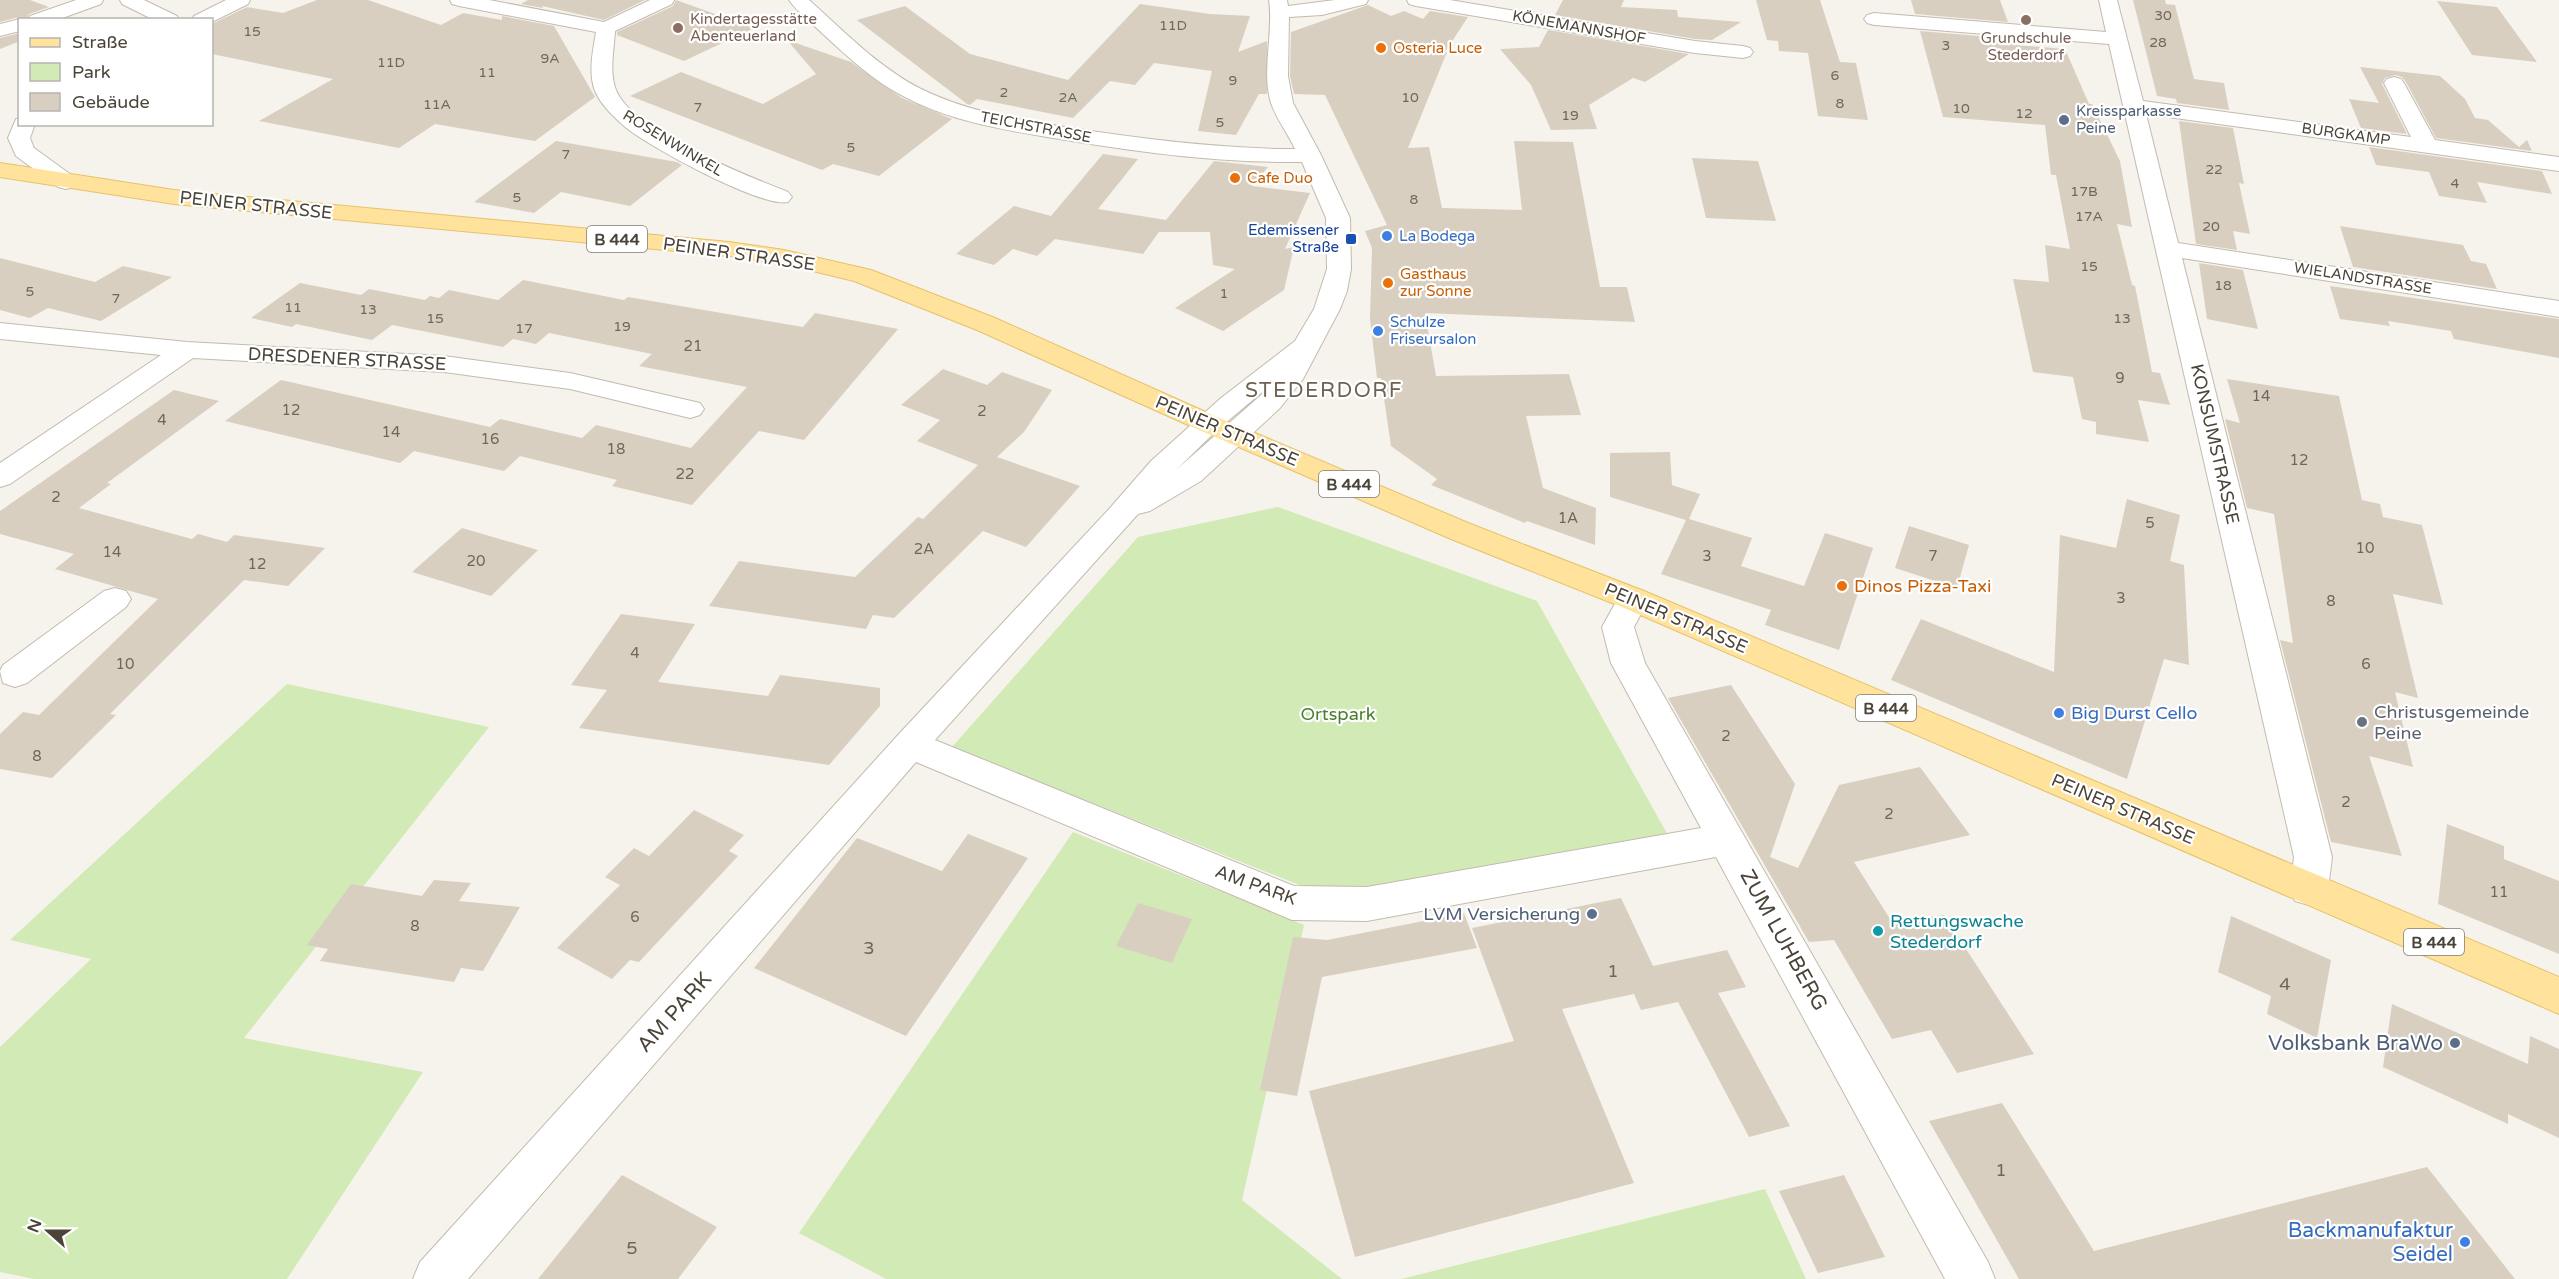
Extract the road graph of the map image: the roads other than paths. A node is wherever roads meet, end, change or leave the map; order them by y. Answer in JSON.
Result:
{"nodes":[{"id":1,"x":94,"y":0,"type":"edge"},
{"id":2,"x":129,"y":0,"type":"edge"},
{"id":3,"x":241,"y":0,"type":"edge"},
{"id":4,"x":459,"y":0,"type":"edge"},
{"id":5,"x":665,"y":0,"type":"edge"},
{"id":6,"x":798,"y":0,"type":"edge"},
{"id":7,"x":1359,"y":0,"type":"edge"},
{"id":8,"x":1416,"y":0,"type":"edge"},
{"id":9,"x":2108,"y":0,"type":"edge"},
{"id":10,"x":1279,"y":6,"type":"edge"},
{"id":11,"x":43,"y":18,"type":"edge"},
{"id":12,"x":166,"y":18,"type":"edge"},
{"id":13,"x":205,"y":18,"type":"edge"},
{"id":14,"x":1874,"y":19,"type":"dead end"},
{"id":15,"x":18,"y":26,"type":"edge"},
{"id":16,"x":606,"y":28,"type":"junction"},
{"id":17,"x":0,"y":30,"type":"edge"},
{"id":18,"x":2117,"y":39,"type":"junction"},
{"id":19,"x":1743,"y":52,"type":"dead end"},
{"id":20,"x":2394,"y":83,"type":"dead end"},
{"id":21,"x":2133,"y":106,"type":"junction"},
{"id":22,"x":18,"y":112,"type":"edge"},
{"id":23,"x":0,"y":121,"type":"edge"},
{"id":24,"x":23,"y":126,"type":"edge"},
{"id":25,"x":2426,"y":145,"type":"junction"},
{"id":26,"x":1310,"y":155,"type":"junction"},
{"id":27,"x":2559,"y":164,"type":"edge"},
{"id":28,"x":0,"y":170,"type":"edge"},
{"id":29,"x":66,"y":182,"type":"junction"},
{"id":30,"x":780,"y":197,"type":"dead end"},
{"id":31,"x":2166,"y":248,"type":"junction"},
{"id":32,"x":2559,"y":309,"type":"edge"},
{"id":33,"x":0,"y":331,"type":"edge"},
{"id":34,"x":1305,"y":346,"type":"junction"},
{"id":35,"x":187,"y":350,"type":"junction"},
{"id":36,"x":690,"y":409,"type":"dead end"},
{"id":37,"x":1207,"y":423,"type":"junction"},
{"id":38,"x":1236,"y":435,"type":"junction"},
{"id":39,"x":0,"y":477,"type":"edge"},
{"id":40,"x":1121,"y":515,"type":"junction"},
{"id":41,"x":115,"y":598,"type":"dead end"},
{"id":42,"x":1633,"y":599,"type":"junction"},
{"id":43,"x":5,"y":673,"type":"edge"},
{"id":44,"x":910,"y":745,"type":"junction"},
{"id":45,"x":1728,"y":838,"type":"junction"},
{"id":46,"x":2308,"y":889,"type":"junction"},
{"id":47,"x":2559,"y":996,"type":"edge"},
{"id":48,"x":437,"y":1279,"type":"edge"},
{"id":49,"x":1971,"y":1279,"type":"edge"}],
"edges":[{"from":1,"to":11,"type":"street"},
{"from":2,"to":12,"type":"street"},
{"from":3,"to":13,"type":"street"},
{"from":4,"to":16,"type":"street"},
{"from":5,"to":16,"type":"street"},
{"from":6,"to":26,"type":"street","name":"TEICHSTRASSE"},
{"from":7,"to":10,"type":"street"},
{"from":8,"to":19,"type":"street","name":"KÖNEMANNSHOF"},
{"from":9,"to":18,"type":"street","name":"KONSUMSTRASSE"},
{"from":10,"to":26,"type":"street"},
{"from":14,"to":18,"type":"street"},
{"from":15,"to":17,"type":"street"},
{"from":16,"to":30,"type":"street","name":"ROSENWINKEL"},
{"from":18,"to":21,"type":"street","name":"KONSUMSTRASSE"},
{"from":20,"to":25,"type":"street"},
{"from":21,"to":25,"type":"street","name":"BURGKAMP"},
{"from":21,"to":31,"type":"street","name":"KONSUMSTRASSE"},
{"from":22,"to":23,"type":"street"},
{"from":24,"to":29,"type":"street"},
{"from":25,"to":27,"type":"street","name":"BURGKAMP"},
{"from":26,"to":34,"type":"street"},
{"from":28,"to":29,"type":"main road","name":"PEINER STRASSE","number":"B 444"},
{"from":29,"to":37,"type":"main road","name":"PEINER STRASSE","number":"B 444"},
{"from":31,"to":32,"type":"street","name":"WIELANDSTRASSE"},
{"from":31,"to":46,"type":"street","name":"KONSUMSTRASSE"},
{"from":33,"to":35,"type":"street","name":"DRESDENER STRASSE"},
{"from":34,"to":37,"type":"street"},
{"from":34,"to":38,"type":"street"},
{"from":35,"to":36,"type":"street","name":"DRESDENER STRASSE"},
{"from":35,"to":39,"type":"street"},
{"from":37,"to":38,"type":"main road","name":"PEINER STRASSE","number":"B 444"},
{"from":37,"to":40,"type":"street","name":"AM PARK"},
{"from":38,"to":40,"type":"street","name":"AM PARK"},
{"from":38,"to":42,"type":"main road","name":"PEINER STRASSE","number":"B 444"},
{"from":40,"to":44,"type":"street","name":"AM PARK"},
{"from":41,"to":43,"type":"street"},
{"from":42,"to":45,"type":"street","name":"ZUM LUHBERG"},
{"from":42,"to":46,"type":"main road","name":"PEINER STRASSE","number":"B 444"},
{"from":44,"to":45,"type":"street","name":"AM PARK"},
{"from":44,"to":48,"type":"street","name":"AM PARK"},
{"from":45,"to":49,"type":"street","name":"ZUM LUHBERG"},
{"from":46,"to":47,"type":"main road","name":"PEINER STRASSE","number":"B 444"}]}
